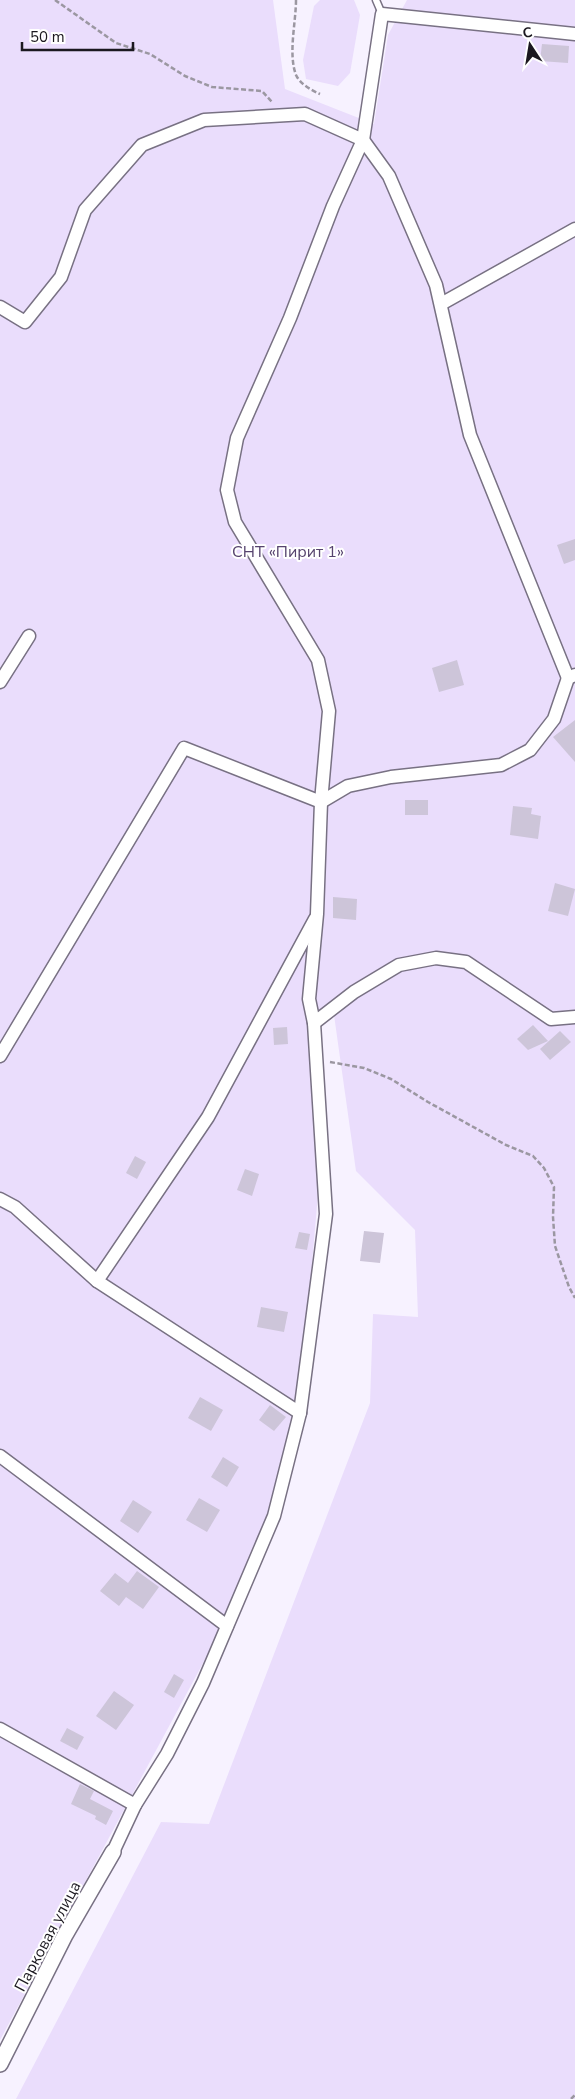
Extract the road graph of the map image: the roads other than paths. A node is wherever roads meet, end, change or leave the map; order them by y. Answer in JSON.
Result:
{"nodes":[{"id":1,"x":376,"y":0,"type":"edge"},
{"id":2,"x":382,"y":14,"type":"junction"},
{"id":3,"x":575,"y":34,"type":"edge"},
{"id":4,"x":363,"y":140,"type":"junction"},
{"id":5,"x":575,"y":229,"type":"edge"},
{"id":6,"x":441,"y":304,"type":"junction"},
{"id":7,"x":0,"y":307,"type":"edge"},
{"id":8,"x":29,"y":636,"type":"dead end"},
{"id":9,"x":571,"y":677,"type":"edge"},
{"id":10,"x":0,"y":682,"type":"edge"},
{"id":11,"x":321,"y":802,"type":"junction"},
{"id":12,"x":318,"y":914,"type":"junction"},
{"id":13,"x":575,"y":1017,"type":"edge"},
{"id":14,"x":314,"y":1023,"type":"junction"},
{"id":15,"x":0,"y":1056,"type":"edge"},
{"id":16,"x":0,"y":1199,"type":"edge"},
{"id":17,"x":97,"y":1281,"type":"junction"},
{"id":18,"x":300,"y":1413,"type":"junction"},
{"id":19,"x":0,"y":1456,"type":"edge"},
{"id":20,"x":227,"y":1626,"type":"junction"},
{"id":21,"x":0,"y":1729,"type":"edge"},
{"id":22,"x":135,"y":1805,"type":"junction"},
{"id":23,"x":113,"y":1852,"type":"joint"},
{"id":24,"x":0,"y":2064,"type":"edge"}],
"edges":[{"from":1,"to":2,"type":"lane"},
{"from":2,"to":3,"type":"street"},
{"from":2,"to":4,"type":"street"},
{"from":4,"to":6,"type":"street"},
{"from":4,"to":7,"type":"street"},
{"from":4,"to":11,"type":"street"},
{"from":5,"to":6,"type":"street"},
{"from":6,"to":9,"type":"street"},
{"from":8,"to":10,"type":"street"},
{"from":9,"to":11,"type":"street"},
{"from":11,"to":12,"type":"street"},
{"from":11,"to":15,"type":"street"},
{"from":12,"to":14,"type":"street"},
{"from":12,"to":17,"type":"street"},
{"from":13,"to":14,"type":"street"},
{"from":14,"to":18,"type":"street"},
{"from":16,"to":17,"type":"street"},
{"from":17,"to":18,"type":"street"},
{"from":18,"to":20,"type":"street"},
{"from":19,"to":20,"type":"street"},
{"from":20,"to":22,"type":"street"},
{"from":21,"to":22,"type":"street"},
{"from":22,"to":23,"type":"street"},
{"from":23,"to":24,"type":"street","name":"Парковая улица"}]}
